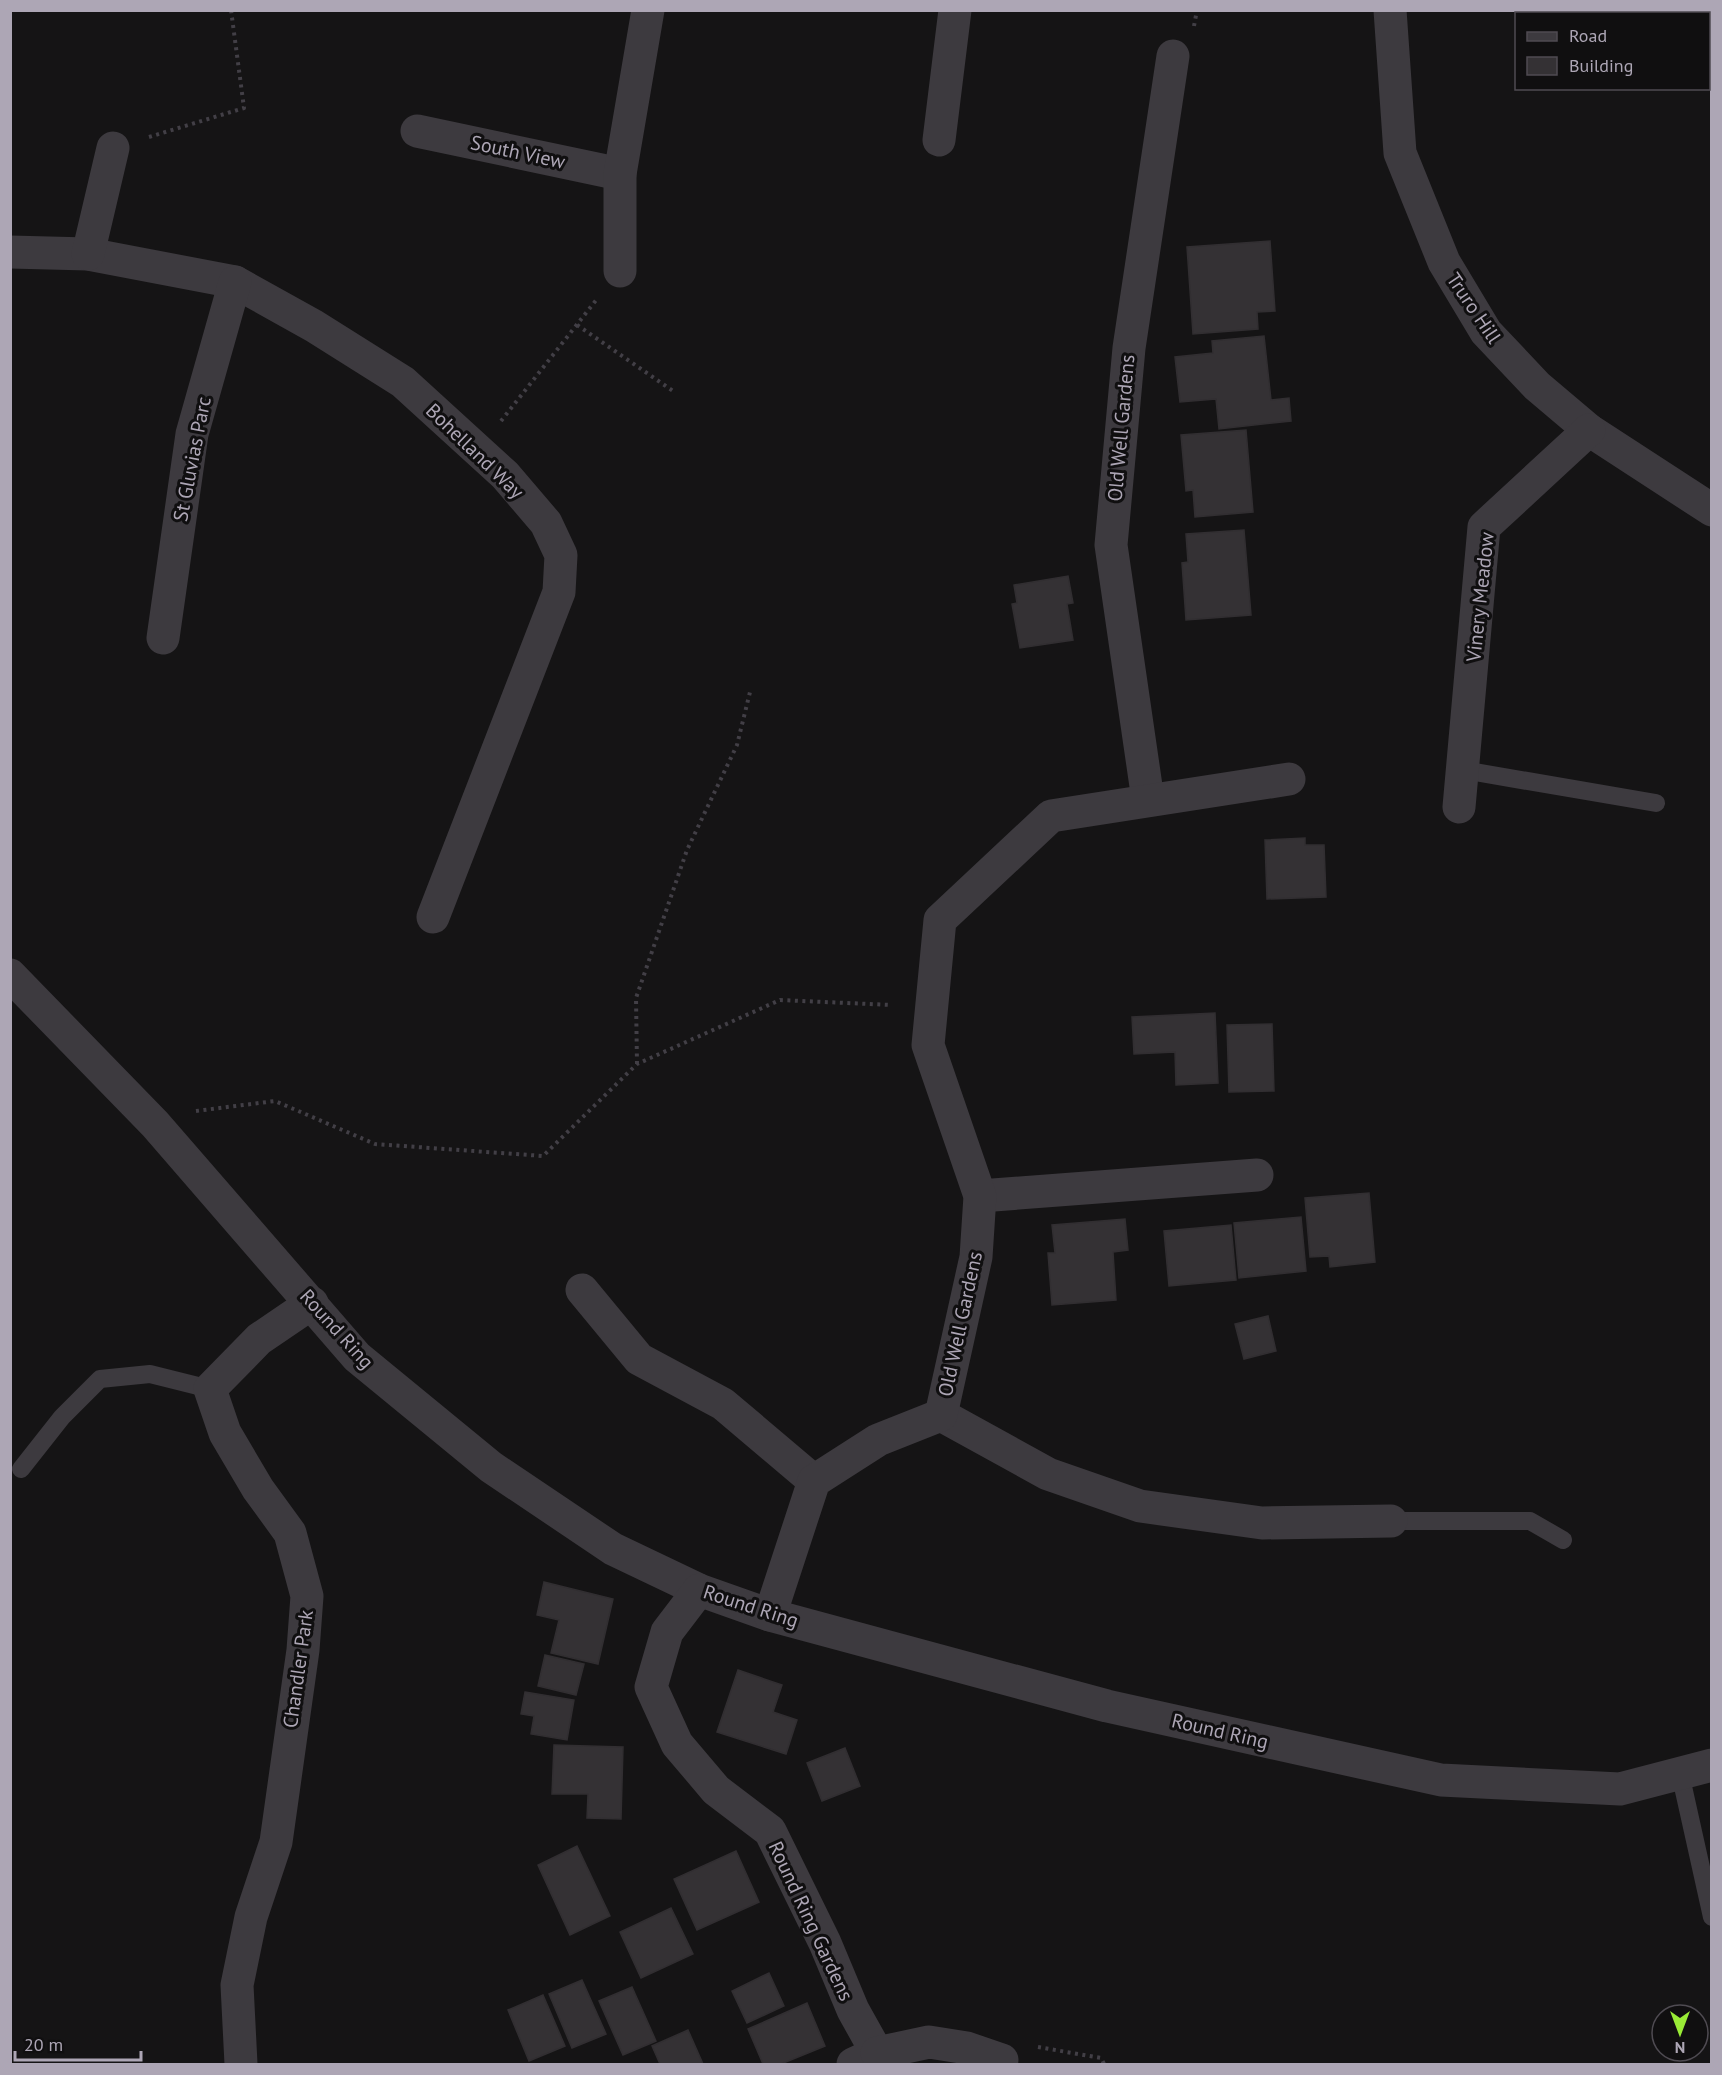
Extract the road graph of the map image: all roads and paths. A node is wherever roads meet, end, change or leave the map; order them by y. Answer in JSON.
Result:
{"nodes":[{"id":1,"x":231,"y":10,"type":"edge"},
{"id":2,"x":648,"y":10,"type":"edge"},
{"id":3,"x":956,"y":10,"type":"edge"},
{"id":4,"x":1390,"y":10,"type":"edge"},
{"id":5,"x":1173,"y":56,"type":"dead end"},
{"id":6,"x":417,"y":131,"type":"dead end"},
{"id":7,"x":939,"y":140,"type":"dead end"},
{"id":8,"x":113,"y":148,"type":"joint"},
{"id":9,"x":620,"y":174,"type":"junction"},
{"id":10,"x":10,"y":252,"type":"edge"},
{"id":11,"x":88,"y":254,"type":"junction"},
{"id":12,"x":620,"y":271,"type":"joint"},
{"id":13,"x":235,"y":282,"type":"junction"},
{"id":14,"x":577,"y":325,"type":"junction"},
{"id":15,"x":673,"y":391,"type":"dead end"},
{"id":16,"x":1589,"y":430,"type":"junction"},
{"id":17,"x":478,"y":450,"type":"junction"},
{"id":18,"x":1712,"y":510,"type":"edge"},
{"id":19,"x":163,"y":638,"type":"dead end"},
{"id":20,"x":750,"y":692,"type":"dead end"},
{"id":21,"x":1463,"y":770,"type":"junction"},
{"id":22,"x":1289,"y":779,"type":"dead end"},
{"id":23,"x":1148,"y":800,"type":"junction"},
{"id":24,"x":1656,"y":803,"type":"dead end"},
{"id":25,"x":1460,"y":807,"type":"dead end"},
{"id":26,"x":434,"y":917,"type":"dead end"},
{"id":27,"x":10,"y":975,"type":"edge"},
{"id":28,"x":932,"y":1008,"type":"junction"},
{"id":29,"x":637,"y":1064,"type":"junction"},
{"id":30,"x":148,"y":1117,"type":"junction"},
{"id":31,"x":1257,"y":1175,"type":"dead end"},
{"id":32,"x":980,"y":1196,"type":"junction"},
{"id":33,"x":582,"y":1290,"type":"dead end"},
{"id":34,"x":312,"y":1303,"type":"junction"},
{"id":35,"x":210,"y":1389,"type":"junction"},
{"id":36,"x":942,"y":1415,"type":"junction"},
{"id":37,"x":21,"y":1469,"type":"dead end"},
{"id":38,"x":814,"y":1481,"type":"junction"},
{"id":39,"x":1391,"y":1521,"type":"joint"},
{"id":40,"x":1563,"y":1540,"type":"dead end"},
{"id":41,"x":699,"y":1590,"type":"junction"},
{"id":42,"x":770,"y":1615,"type":"junction"},
{"id":43,"x":1712,"y":1765,"type":"edge"},
{"id":44,"x":1680,"y":1773,"type":"junction"},
{"id":45,"x":1712,"y":1917,"type":"edge"},
{"id":46,"x":865,"y":2059,"type":"edge"},
{"id":47,"x":1002,"y":2060,"type":"dead end"},
{"id":48,"x":241,"y":2064,"type":"edge"}],
"edges":[{"from":1,"to":8,"type":"path"},
{"from":2,"to":9,"type":"street"},
{"from":3,"to":7,"type":"street"},
{"from":4,"to":16,"type":"street","name":"Truro Hill"},
{"from":5,"to":23,"type":"street","name":"Old Well Gardens"},
{"from":6,"to":9,"type":"street","name":"South View"},
{"from":8,"to":11,"type":"street"},
{"from":9,"to":12,"type":"street"},
{"from":10,"to":11,"type":"street","name":"Bohelland Way"},
{"from":11,"to":13,"type":"street","name":"Bohelland Way"},
{"from":12,"to":14,"type":"path"},
{"from":13,"to":17,"type":"street","name":"Bohelland Way"},
{"from":13,"to":19,"type":"street","name":"St Gluvias Parc"},
{"from":14,"to":15,"type":"path"},
{"from":14,"to":17,"type":"path"},
{"from":16,"to":18,"type":"street","name":"Truro Hill"},
{"from":16,"to":21,"type":"street","name":"Vinery Meadow"},
{"from":17,"to":26,"type":"street","name":"Bohelland Way"},
{"from":20,"to":29,"type":"path"},
{"from":21,"to":24,"type":"lane"},
{"from":21,"to":25,"type":"street","name":"Vinery Meadow"},
{"from":22,"to":23,"type":"street","name":"Old Well Gardens"},
{"from":23,"to":28,"type":"street","name":"Old Well Gardens"},
{"from":27,"to":30,"type":"street","name":"Round Ring"},
{"from":28,"to":29,"type":"path"},
{"from":28,"to":32,"type":"street","name":"Old Well Gardens"},
{"from":29,"to":30,"type":"path"},
{"from":30,"to":34,"type":"street","name":"Round Ring"},
{"from":31,"to":32,"type":"street"},
{"from":32,"to":36,"type":"street","name":"Old Well Gardens"},
{"from":33,"to":38,"type":"street"},
{"from":34,"to":35,"type":"street"},
{"from":34,"to":41,"type":"street","name":"Round Ring"},
{"from":35,"to":37,"type":"lane"},
{"from":35,"to":48,"type":"street","name":"Chandler Park"},
{"from":36,"to":38,"type":"street","name":"Old Well Gardens"},
{"from":36,"to":39,"type":"street"},
{"from":38,"to":42,"type":"street"},
{"from":39,"to":40,"type":"lane"},
{"from":41,"to":42,"type":"street","name":"Round Ring"},
{"from":41,"to":46,"type":"street","name":"Round Ring Gardens"},
{"from":42,"to":44,"type":"street","name":"Round Ring"},
{"from":43,"to":44,"type":"street","name":"Round Ring"},
{"from":44,"to":45,"type":"lane"},
{"from":46,"to":47,"type":"street","name":"Round Ring Gardens"}]}
